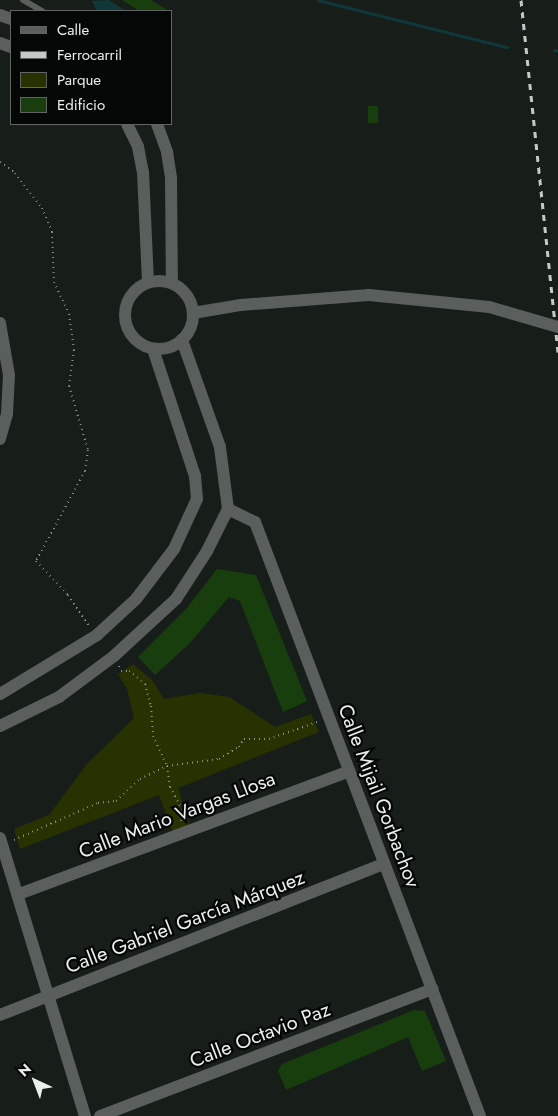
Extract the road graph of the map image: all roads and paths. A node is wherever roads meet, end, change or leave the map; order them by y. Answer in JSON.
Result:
{"nodes":[{"id":1,"x":23,"y":0,"type":"edge"},
{"id":2,"x":40,"y":10,"type":"edge"},
{"id":3,"x":127,"y":125,"type":"edge"},
{"id":4,"x":157,"y":125,"type":"edge"},
{"id":5,"x":0,"y":162,"type":"edge"},
{"id":6,"x":148,"y":282,"type":"junction"},
{"id":7,"x":172,"y":283,"type":"junction"},
{"id":8,"x":193,"y":313,"type":"junction"},
{"id":9,"x":0,"y":323,"type":"edge"},
{"id":10,"x":558,"y":327,"type":"edge"},
{"id":11,"x":182,"y":340,"type":"junction"},
{"id":12,"x":153,"y":349,"type":"junction"},
{"id":13,"x":0,"y":439,"type":"edge"},
{"id":14,"x":228,"y":508,"type":"junction"},
{"id":15,"x":97,"y":635,"type":"junction"},
{"id":16,"x":114,"y":656,"type":"junction"},
{"id":17,"x":0,"y":694,"type":"edge"},
{"id":18,"x":329,"y":718,"type":"junction"},
{"id":19,"x":0,"y":726,"type":"edge"},
{"id":20,"x":166,"y":766,"type":"junction"},
{"id":21,"x":349,"y":771,"type":"junction"},
{"id":22,"x":184,"y":833,"type":"junction"},
{"id":23,"x":1,"y":841,"type":"edge"},
{"id":24,"x":384,"y":864,"type":"junction"},
{"id":25,"x":19,"y":894,"type":"junction"},
{"id":26,"x":433,"y":990,"type":"junction"},
{"id":27,"x":50,"y":996,"type":"junction"},
{"id":28,"x":0,"y":1015,"type":"edge"},
{"id":29,"x":475,"y":1115,"type":"edge"},
{"id":30,"x":85,"y":1116,"type":"edge"},
{"id":31,"x":100,"y":1116,"type":"edge"}],
"edges":[{"from":1,"to":2,"type":"lane"},
{"from":3,"to":6,"type":"street"},
{"from":4,"to":7,"type":"street"},
{"from":5,"to":15,"type":"path"},
{"from":6,"to":7,"type":"street"},
{"from":6,"to":12,"type":"street"},
{"from":7,"to":8,"type":"street"},
{"from":8,"to":10,"type":"street","bridge":true},
{"from":8,"to":11,"type":"street"},
{"from":9,"to":13,"type":"street"},
{"from":11,"to":12,"type":"street"},
{"from":11,"to":14,"type":"street"},
{"from":12,"to":15,"type":"street"},
{"from":14,"to":16,"type":"street"},
{"from":14,"to":18,"type":"street","name":"Calle Mijail Gorbachov"},
{"from":15,"to":17,"type":"street"},
{"from":16,"to":19,"type":"street"},
{"from":16,"to":20,"type":"path"},
{"from":18,"to":20,"type":"path"},
{"from":18,"to":21,"type":"street","name":"Calle Mijail Gorbachov"},
{"from":20,"to":22,"type":"path"},
{"from":20,"to":23,"type":"path"},
{"from":21,"to":22,"type":"street","name":"Calle Mario Vargas Llosa"},
{"from":21,"to":24,"type":"street","name":"Calle Mijail Gorbachov"},
{"from":22,"to":25,"type":"street","name":"Calle Mario Vargas Llosa"},
{"from":23,"to":25,"type":"street"},
{"from":24,"to":26,"type":"street","name":"Calle Mijail Gorbachov"},
{"from":24,"to":27,"type":"street","name":"Calle Gabriel García Márquez"},
{"from":25,"to":27,"type":"street"},
{"from":26,"to":29,"type":"street","name":"Calle Mijail Gorbachov"},
{"from":26,"to":31,"type":"street","name":"Calle Octavio Paz"},
{"from":27,"to":28,"type":"street","name":"Calle Gabriel García Márquez"},
{"from":27,"to":30,"type":"street"}]}
